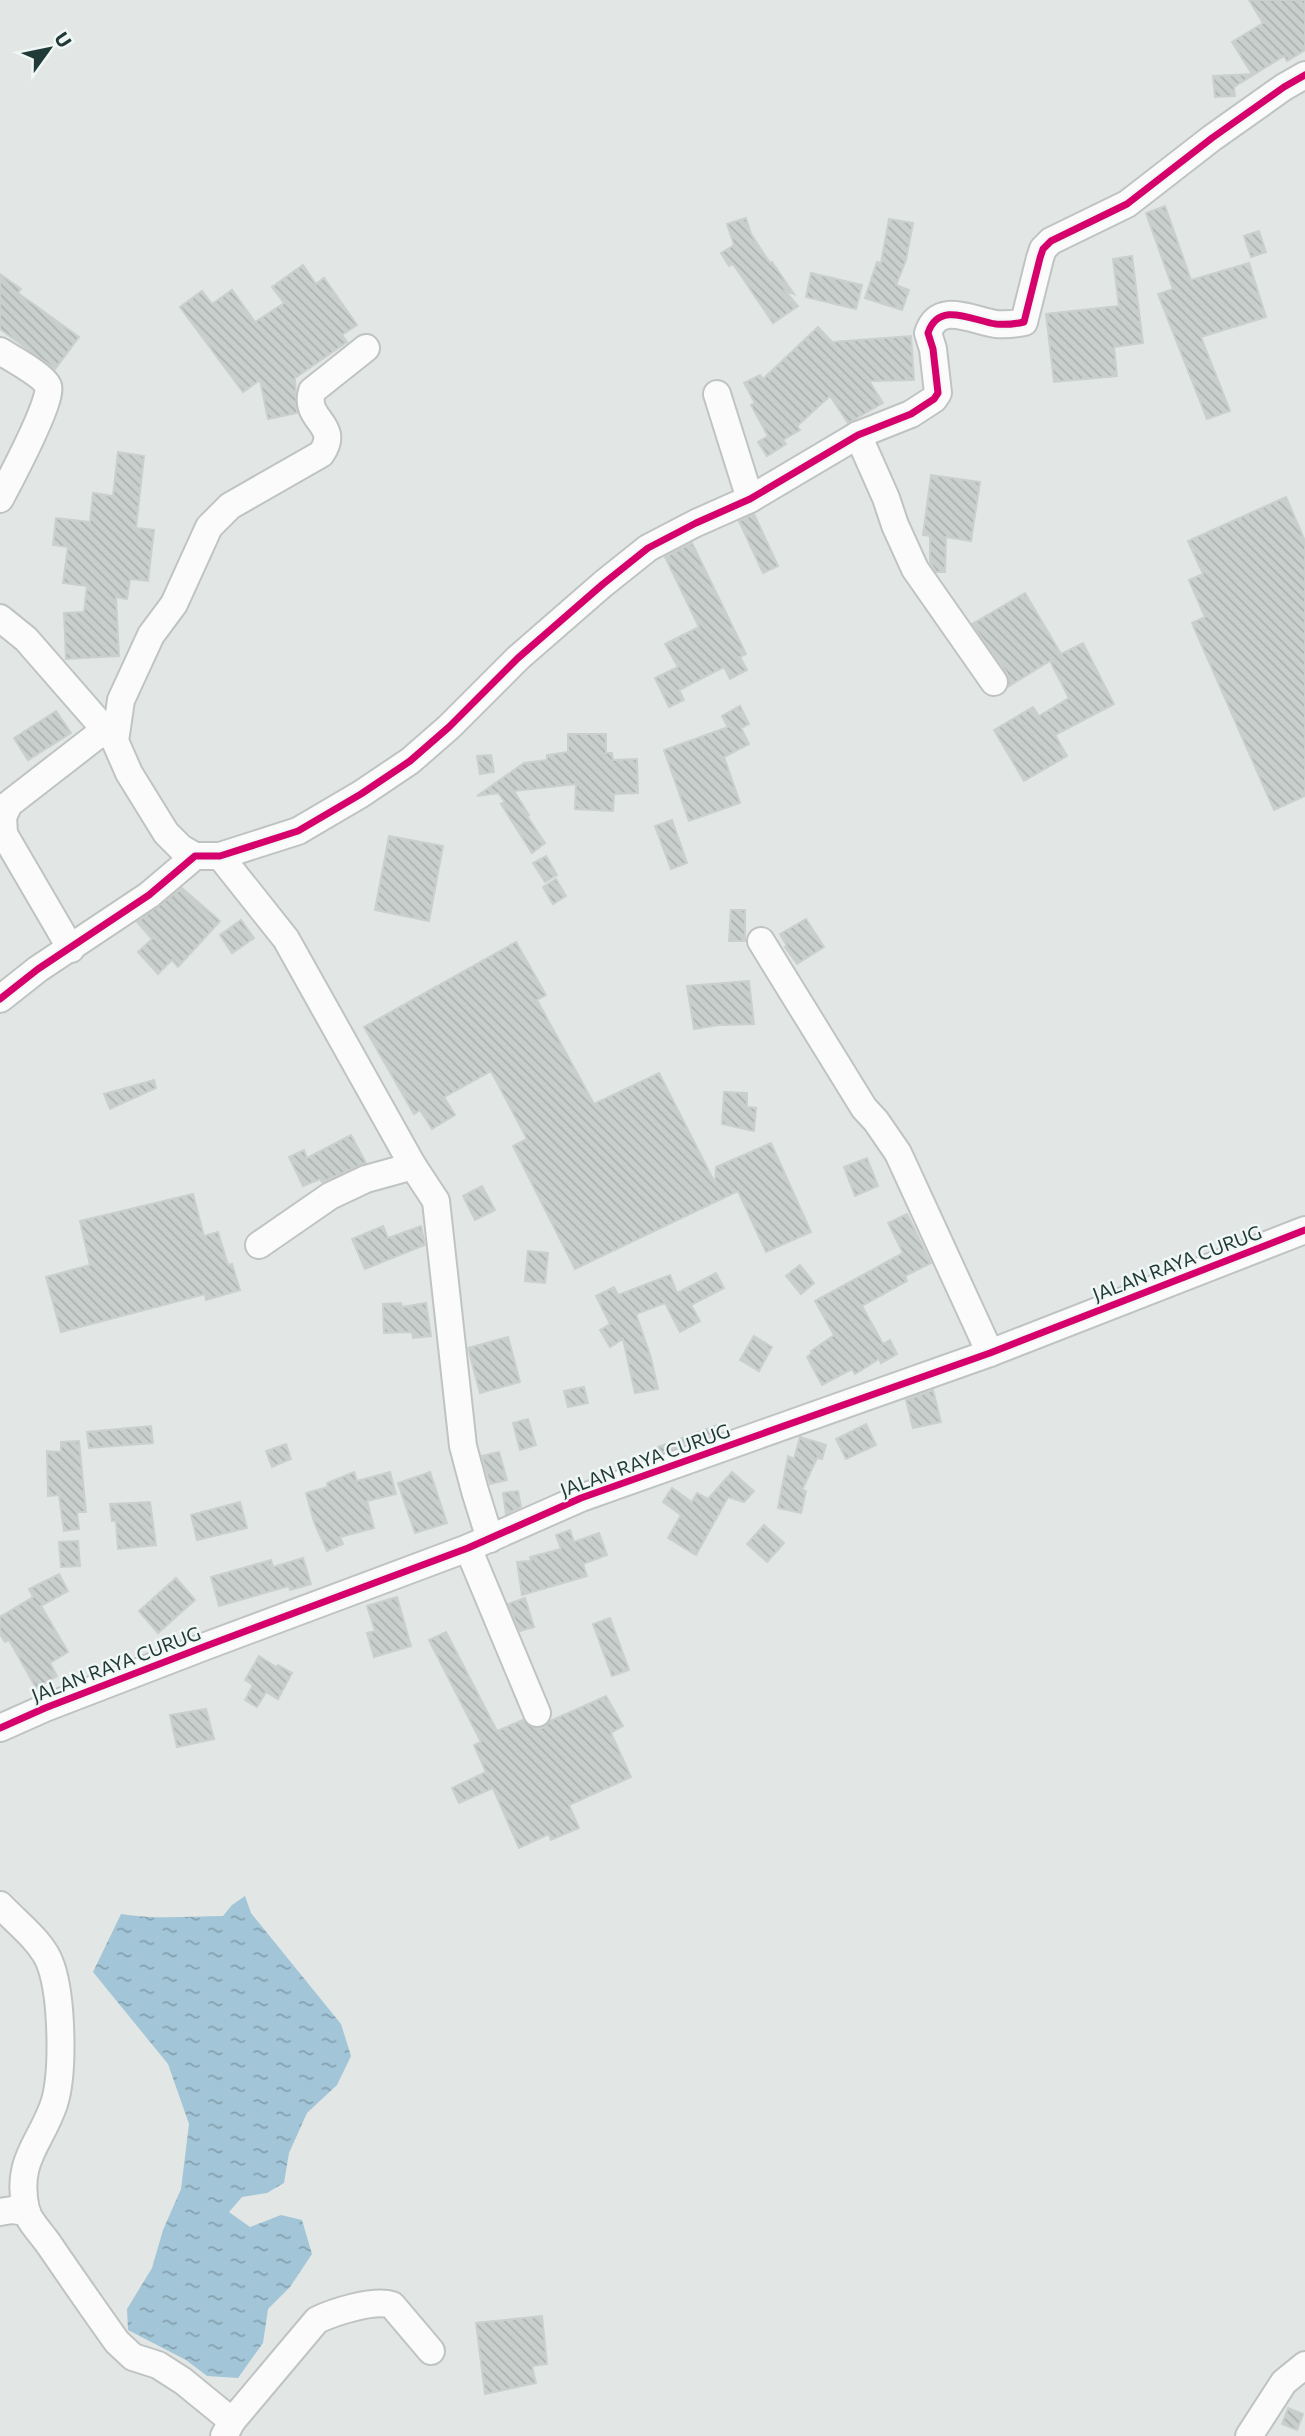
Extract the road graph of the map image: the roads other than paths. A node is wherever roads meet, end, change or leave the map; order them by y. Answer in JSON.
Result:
{"nodes":[{"id":1,"x":1305,"y":75,"type":"edge"},
{"id":2,"x":366,"y":348,"type":"dead end"},
{"id":3,"x":0,"y":351,"type":"edge"},
{"id":4,"x":717,"y":394,"type":"dead end"},
{"id":5,"x":858,"y":435,"type":"junction"},
{"id":6,"x":0,"y":499,"type":"edge"},
{"id":7,"x":750,"y":499,"type":"junction"},
{"id":8,"x":0,"y":618,"type":"edge"},
{"id":9,"x":994,"y":682,"type":"dead end"},
{"id":10,"x":109,"y":736,"type":"junction"},
{"id":11,"x":208,"y":856,"type":"junction"},
{"id":12,"x":761,"y":941,"type":"dead end"},
{"id":13,"x":71,"y":949,"type":"junction"},
{"id":14,"x":0,"y":999,"type":"edge"},
{"id":15,"x":413,"y":1166,"type":"junction"},
{"id":16,"x":1305,"y":1230,"type":"edge"},
{"id":17,"x":259,"y":1245,"type":"dead end"},
{"id":18,"x":990,"y":1353,"type":"junction"},
{"id":19,"x":479,"y":1543,"type":"junction"},
{"id":20,"x":537,"y":1713,"type":"dead end"},
{"id":21,"x":0,"y":1728,"type":"edge"},
{"id":22,"x":0,"y":1905,"type":"edge"},
{"id":23,"x":0,"y":2212,"type":"edge"},
{"id":24,"x":27,"y":2213,"type":"junction"},
{"id":25,"x":431,"y":2351,"type":"dead end"},
{"id":26,"x":1305,"y":2365,"type":"edge"},
{"id":27,"x":228,"y":2428,"type":"edge"},
{"id":28,"x":1249,"y":2436,"type":"edge"}],
"edges":[{"from":1,"to":5,"type":"street"},
{"from":2,"to":10,"type":"street"},
{"from":3,"to":6,"type":"street"},
{"from":4,"to":7,"type":"street"},
{"from":5,"to":7,"type":"street"},
{"from":5,"to":9,"type":"street"},
{"from":7,"to":11,"type":"street"},
{"from":8,"to":10,"type":"street"},
{"from":10,"to":11,"type":"street"},
{"from":10,"to":13,"type":"street"},
{"from":11,"to":13,"type":"street"},
{"from":11,"to":15,"type":"street"},
{"from":12,"to":18,"type":"street"},
{"from":13,"to":14,"type":"street"},
{"from":15,"to":17,"type":"street"},
{"from":15,"to":19,"type":"street"},
{"from":16,"to":18,"type":"street","name":"JALAN RAYA CURUG"},
{"from":18,"to":19,"type":"street","name":"JALAN RAYA CURUG"},
{"from":19,"to":20,"type":"street"},
{"from":19,"to":21,"type":"street","name":"JALAN RAYA CURUG"},
{"from":22,"to":24,"type":"street"},
{"from":23,"to":24,"type":"street"},
{"from":24,"to":27,"type":"street"},
{"from":25,"to":27,"type":"street"},
{"from":26,"to":28,"type":"street"}]}
